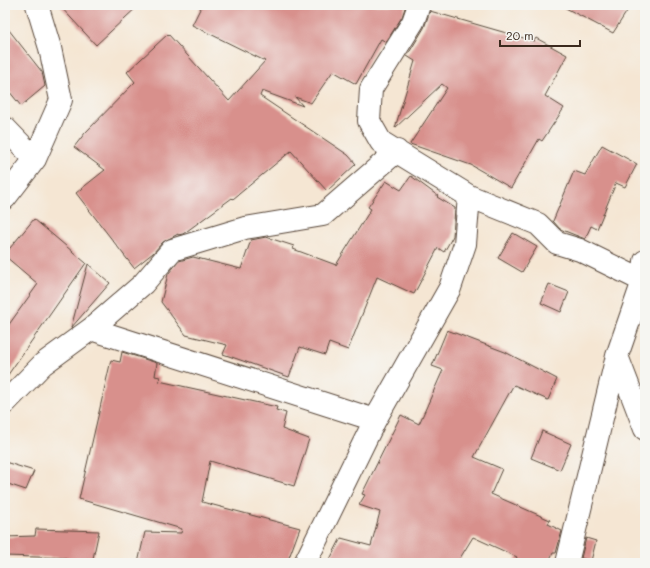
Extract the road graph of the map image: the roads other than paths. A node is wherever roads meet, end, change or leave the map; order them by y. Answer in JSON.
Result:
{"nodes":[{"id":1,"x":37,"y":5,"type":"edge"},
{"id":2,"x":419,"y":5,"type":"edge"},
{"id":3,"x":5,"y":128,"type":"edge"},
{"id":4,"x":397,"y":151,"type":"junction"},
{"id":5,"x":35,"y":159,"type":"junction"},
{"id":6,"x":469,"y":196,"type":"junction"},
{"id":7,"x":5,"y":198,"type":"edge"},
{"id":8,"x":644,"y":271,"type":"edge"},
{"id":9,"x":91,"y":329,"type":"junction"},
{"id":10,"x":617,"y":356,"type":"junction"},
{"id":11,"x":5,"y":403,"type":"edge"},
{"id":12,"x":375,"y":420,"type":"junction"},
{"id":13,"x":645,"y":429,"type":"edge"},
{"id":14,"x":305,"y":563,"type":"edge"},
{"id":15,"x":567,"y":563,"type":"edge"}],
"edges":[{"from":1,"to":5,"type":"street"},
{"from":2,"to":4,"type":"street"},
{"from":3,"to":5,"type":"street"},
{"from":4,"to":6,"type":"street"},
{"from":4,"to":9,"type":"street"},
{"from":5,"to":7,"type":"street"},
{"from":6,"to":8,"type":"street"},
{"from":6,"to":12,"type":"street"},
{"from":8,"to":10,"type":"street"},
{"from":9,"to":11,"type":"street"},
{"from":9,"to":12,"type":"street"},
{"from":10,"to":13,"type":"street"},
{"from":10,"to":15,"type":"street"},
{"from":12,"to":14,"type":"street"}]}
